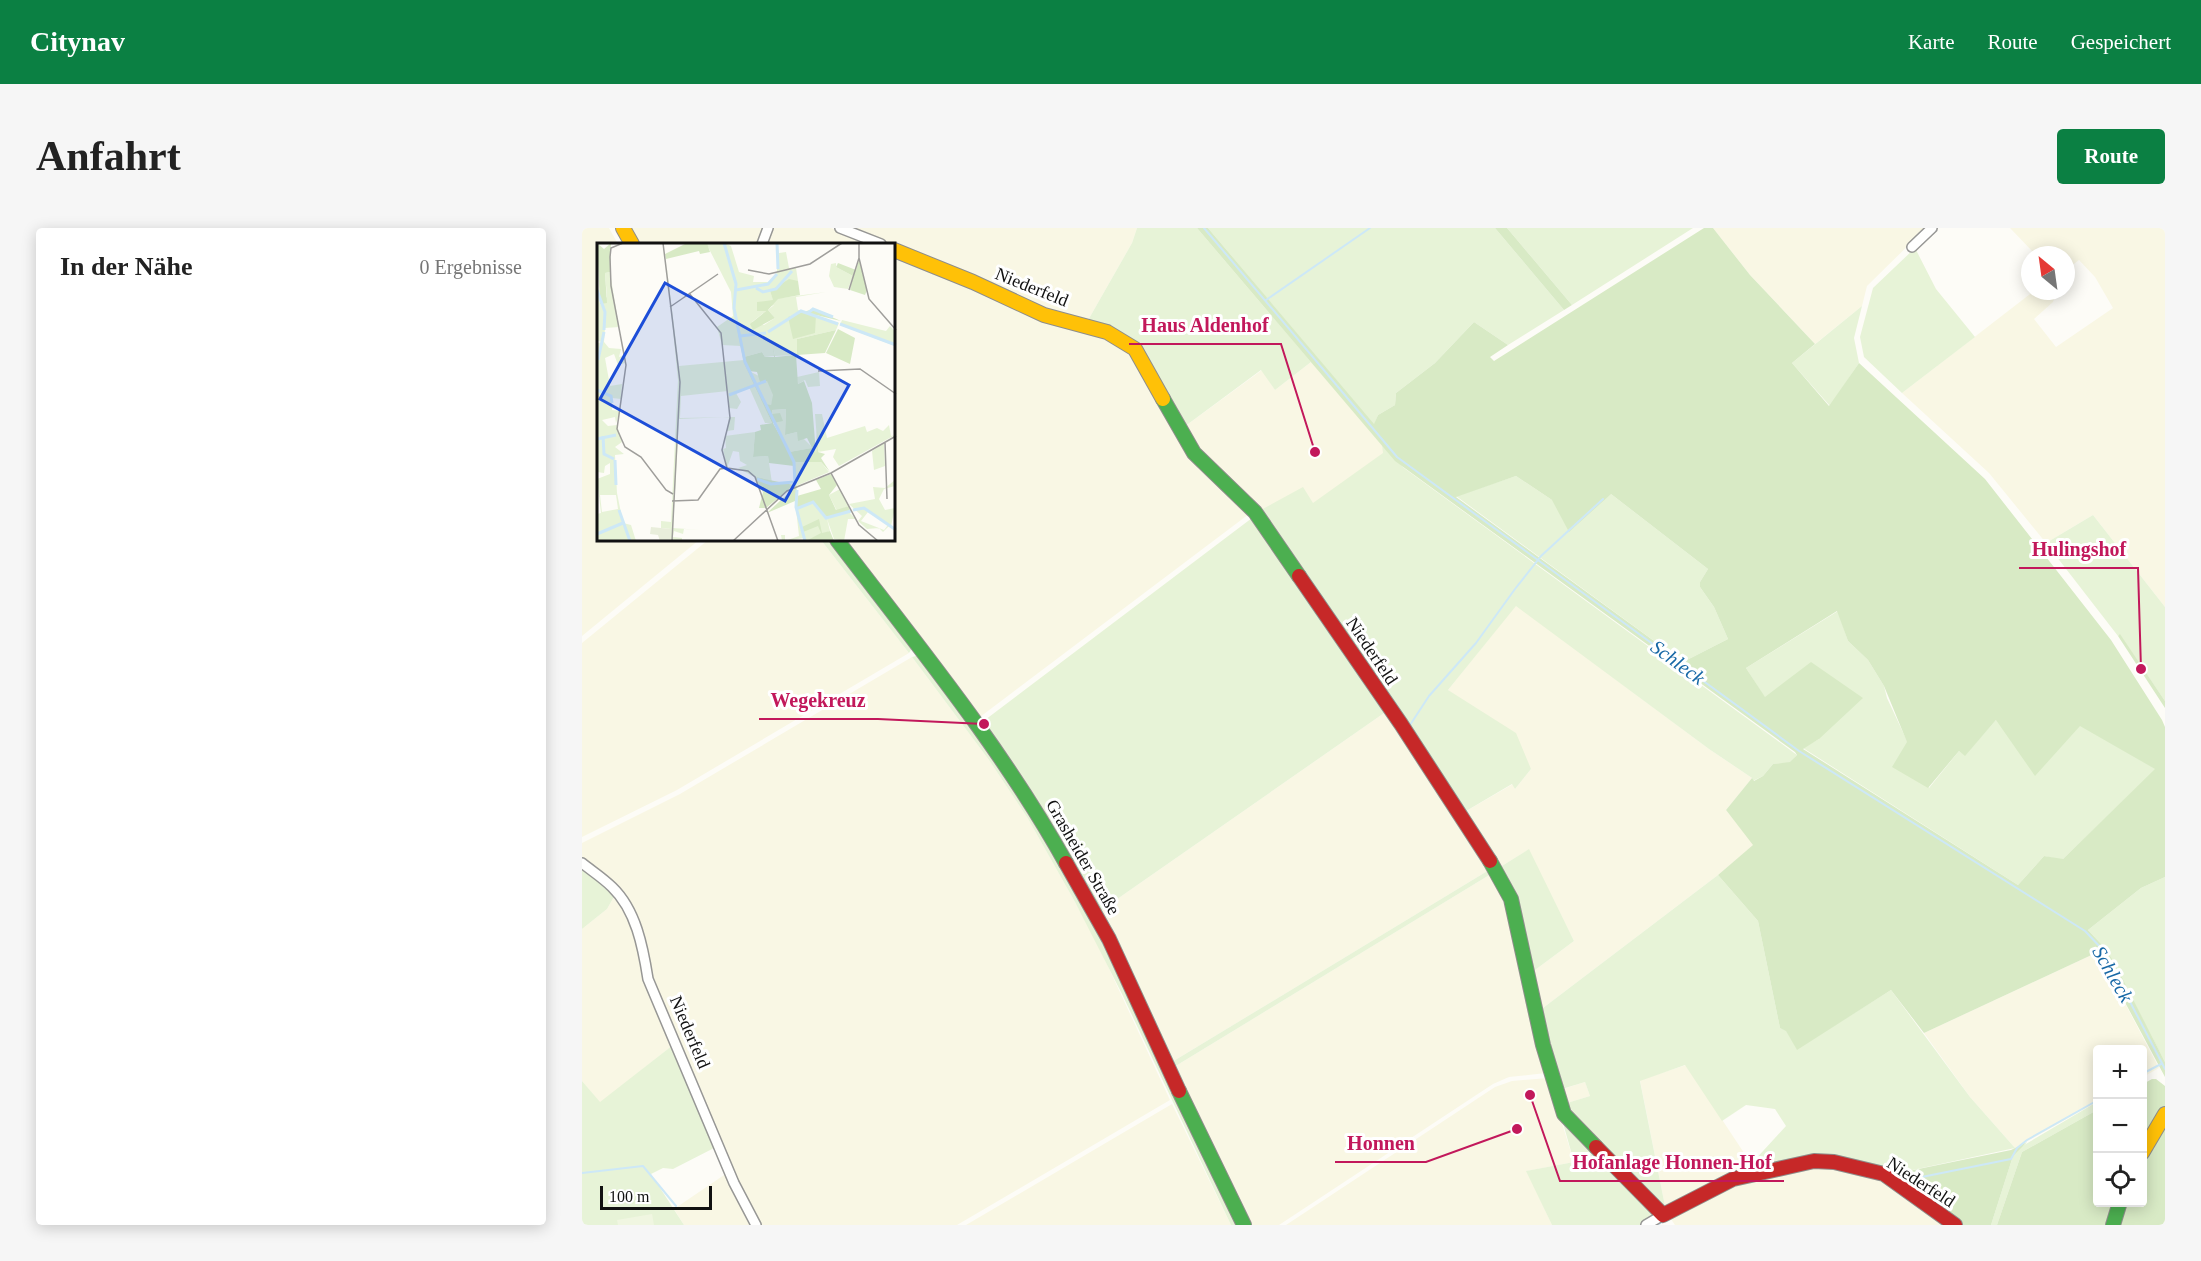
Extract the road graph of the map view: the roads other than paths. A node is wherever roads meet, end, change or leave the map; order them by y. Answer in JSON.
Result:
{"nodes":[{"id":1,"x":623,"y":228,"type":"edge"},
{"id":2,"x":768,"y":228,"type":"edge"},
{"id":3,"x":840,"y":228,"type":"edge"},
{"id":4,"x":1932,"y":228,"type":"edge"},
{"id":5,"x":631,"y":243,"type":"edge"},
{"id":6,"x":762,"y":243,"type":"edge"},
{"id":7,"x":878,"y":243,"type":"edge"},
{"id":8,"x":1912,"y":247,"type":"dead end"},
{"id":9,"x":896,"y":251,"type":"edge"},
{"id":10,"x":839,"y":542,"type":"edge"},
{"id":11,"x":582,"y":863,"type":"edge"},
{"id":12,"x":2165,"y":1114,"type":"edge"},
{"id":13,"x":2147,"y":1145,"type":"edge"},
{"id":14,"x":2119,"y":1207,"type":"edge"},
{"id":15,"x":1663,"y":1215,"type":"junction"},
{"id":16,"x":756,"y":1225,"type":"edge"},
{"id":17,"x":1244,"y":1225,"type":"edge"},
{"id":18,"x":1646,"y":1225,"type":"edge"},
{"id":19,"x":1955,"y":1225,"type":"edge"},
{"id":20,"x":2113,"y":1225,"type":"edge"}],
"edges":[{"from":1,"to":5,"type":"street"},
{"from":2,"to":6,"type":"street"},
{"from":3,"to":7,"type":"street"},
{"from":4,"to":8,"type":"street"},
{"from":9,"to":15,"type":"street","name":"Niederfeld"},
{"from":10,"to":17,"type":"street","name":"Grasheider Straße"},
{"from":11,"to":16,"type":"street","name":"Niederfeld"},
{"from":12,"to":13,"type":"street"},
{"from":14,"to":20,"type":"street"},
{"from":15,"to":18,"type":"street","name":"Niederfeld"},
{"from":15,"to":19,"type":"street","name":"Niederfeld"}]}
